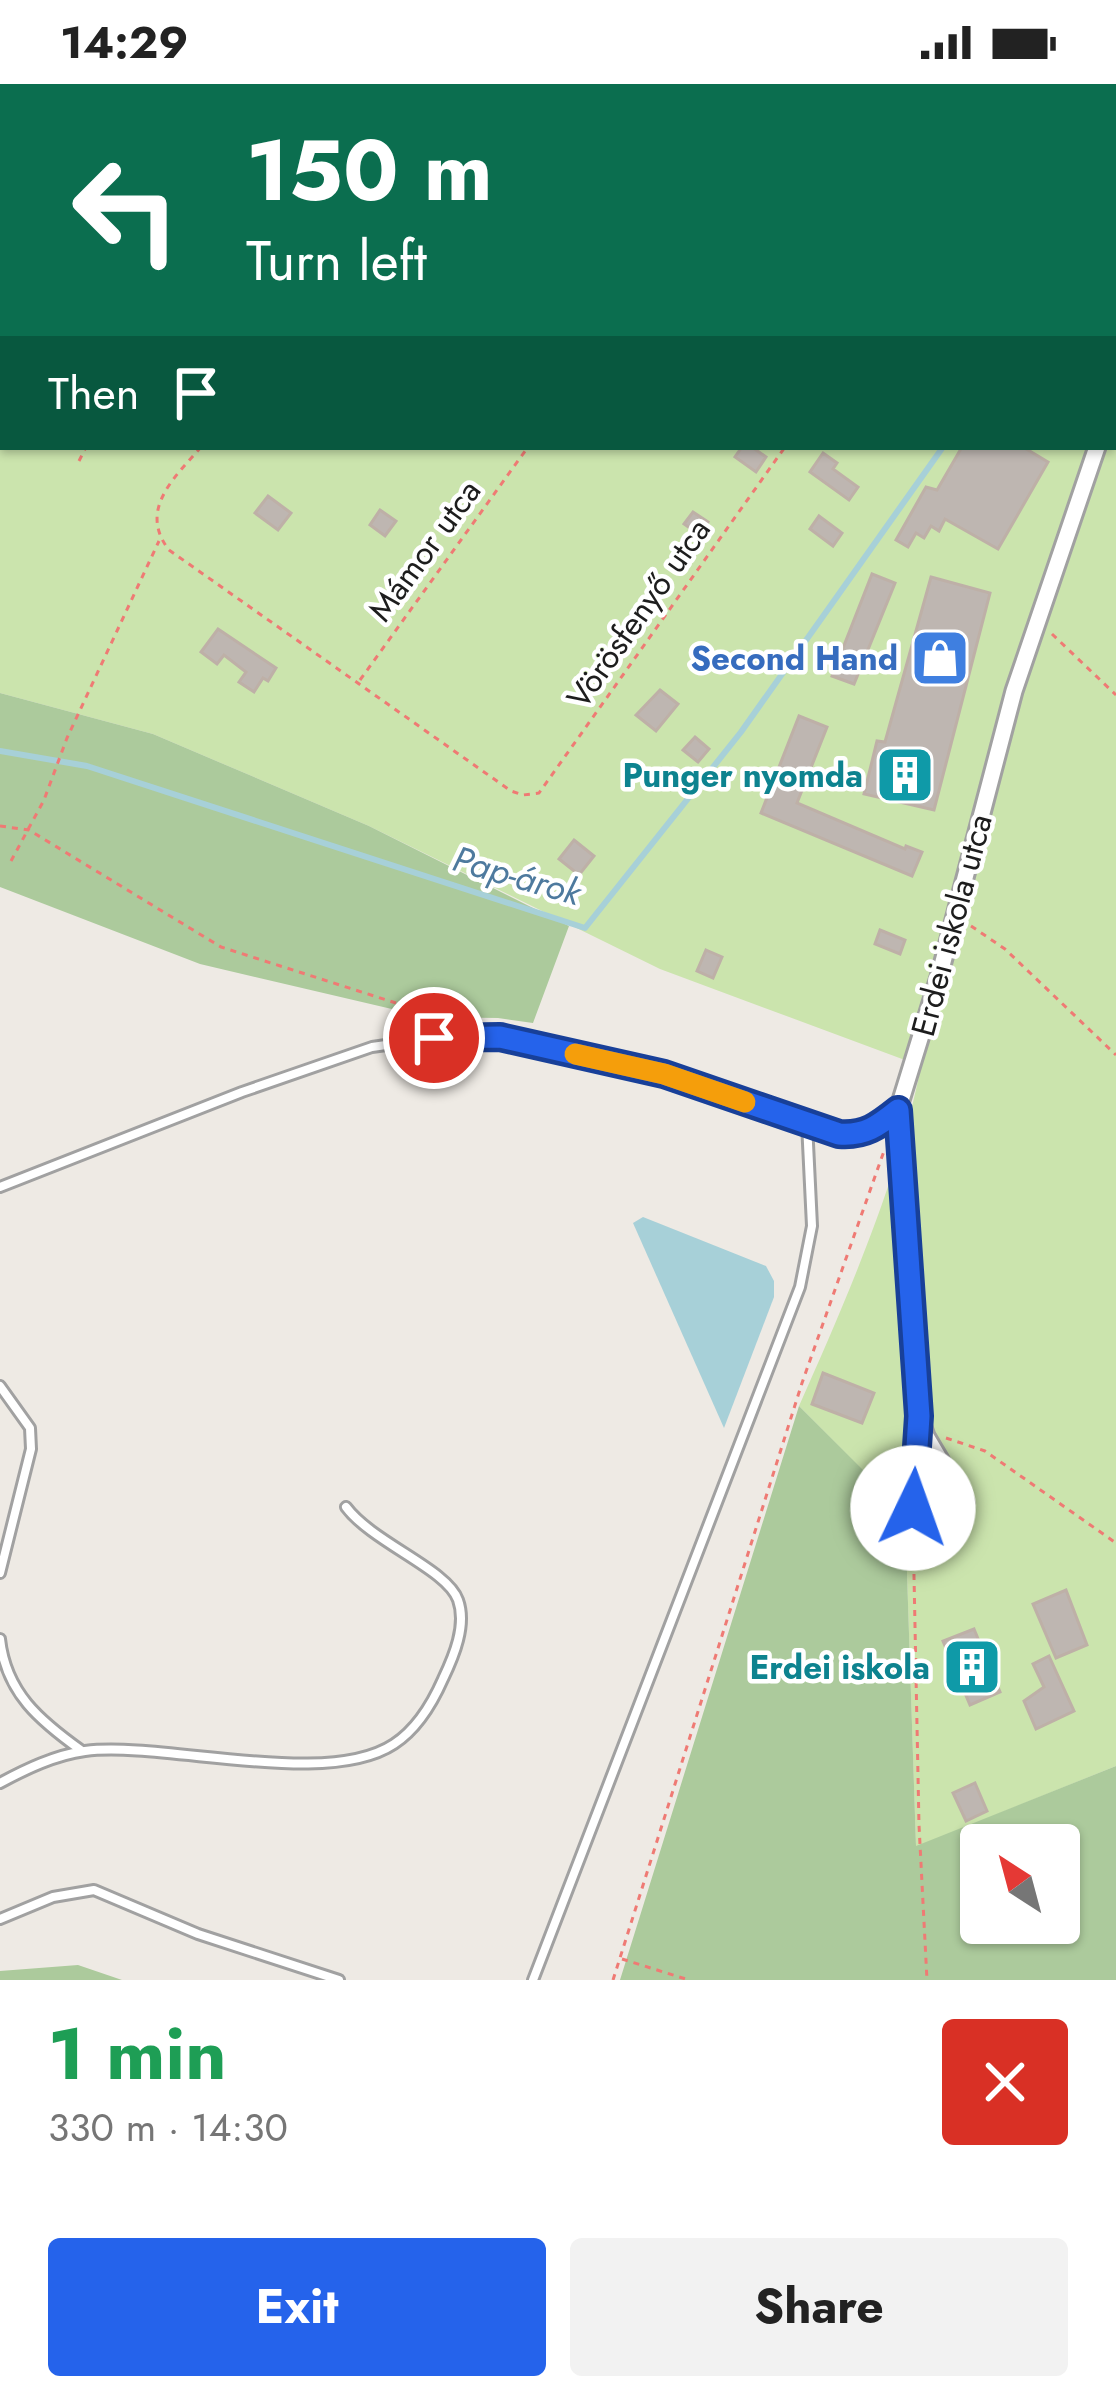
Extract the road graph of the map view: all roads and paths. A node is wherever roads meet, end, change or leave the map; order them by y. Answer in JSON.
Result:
{"nodes":[{"id":1,"x":1116,"y":344,"type":"edge"},
{"id":2,"x":1116,"y":354,"type":"edge"},
{"id":3,"x":84,"y":450,"type":"edge"},
{"id":4,"x":199,"y":450,"type":"edge"},
{"id":5,"x":527,"y":450,"type":"edge"},
{"id":6,"x":783,"y":450,"type":"edge"},
{"id":7,"x":1096,"y":450,"type":"edge"},
{"id":8,"x":79,"y":460,"type":"dead end"},
{"id":9,"x":160,"y":539,"type":"junction"},
{"id":10,"x":1037,"y":621,"type":"junction"},
{"id":11,"x":359,"y":681,"type":"junction"},
{"id":12,"x":1116,"y":695,"type":"edge"},
{"id":13,"x":0,"y":826,"type":"edge"},
{"id":14,"x":29,"y":830,"type":"junction"},
{"id":15,"x":11,"y":861,"type":"dead end"},
{"id":16,"x":955,"y":914,"type":"junction"},
{"id":17,"x":396,"y":1004,"type":"dead end"},
{"id":18,"x":1116,"y":1055,"type":"edge"},
{"id":19,"x":898,"y":1110,"type":"junction"},
{"id":20,"x":807,"y":1123,"type":"junction"},
{"id":21,"x":884,"y":1152,"type":"dead end"},
{"id":22,"x":0,"y":1186,"type":"edge"},
{"id":23,"x":0,"y":1386,"type":"edge"},
{"id":24,"x":919,"y":1416,"type":"junction"},
{"id":25,"x":926,"y":1436,"type":"junction"},
{"id":26,"x":346,"y":1507,"type":"dead end"},
{"id":27,"x":913,"y":1508,"type":"junction"},
{"id":28,"x":1116,"y":1544,"type":"edge"},
{"id":29,"x":0,"y":1573,"type":"edge"},
{"id":30,"x":0,"y":1639,"type":"edge"},
{"id":31,"x":82,"y":1751,"type":"junction"},
{"id":32,"x":0,"y":1783,"type":"edge"},
{"id":33,"x":0,"y":1919,"type":"edge"},
{"id":34,"x":620,"y":1959,"type":"junction"},
{"id":35,"x":339,"y":1980,"type":"edge"},
{"id":36,"x":533,"y":1980,"type":"edge"},
{"id":37,"x":614,"y":1980,"type":"edge"},
{"id":38,"x":689,"y":1980,"type":"edge"},
{"id":39,"x":927,"y":1980,"type":"edge"}],
"edges":[{"from":1,"to":2,"type":"path"},
{"from":3,"to":8,"type":"path"},
{"from":4,"to":9,"type":"path"},
{"from":5,"to":11,"type":"path","name":"Mámor utca"},
{"from":6,"to":11,"type":"path","name":"Vörösfenyő utca"},
{"from":7,"to":10,"type":"street","name":"Erdei iskola utca"},
{"from":9,"to":11,"type":"path"},
{"from":9,"to":14,"type":"path"},
{"from":10,"to":12,"type":"path"},
{"from":10,"to":16,"type":"street","name":"Erdei iskola utca"},
{"from":13,"to":14,"type":"path"},
{"from":14,"to":15,"type":"path"},
{"from":14,"to":17,"type":"path"},
{"from":16,"to":18,"type":"path"},
{"from":16,"to":19,"type":"street","name":"Erdei iskola utca"},
{"from":19,"to":20,"type":"lane"},
{"from":19,"to":24,"type":"street","name":"Erdei iskola utca"},
{"from":20,"to":22,"type":"lane"},
{"from":20,"to":36,"type":"lane"},
{"from":21,"to":34,"type":"path"},
{"from":23,"to":29,"type":"lane"},
{"from":24,"to":25,"type":"street","name":"Erdei iskola utca"},
{"from":24,"to":27,"type":"street","name":"Erdei iskola utca"},
{"from":25,"to":27,"type":"street","name":"Erdei iskola utca"},
{"from":25,"to":28,"type":"path"},
{"from":26,"to":31,"type":"lane"},
{"from":27,"to":39,"type":"path"},
{"from":30,"to":31,"type":"lane"},
{"from":31,"to":32,"type":"lane"},
{"from":33,"to":35,"type":"lane"},
{"from":34,"to":37,"type":"path"},
{"from":34,"to":38,"type":"path"}]}
